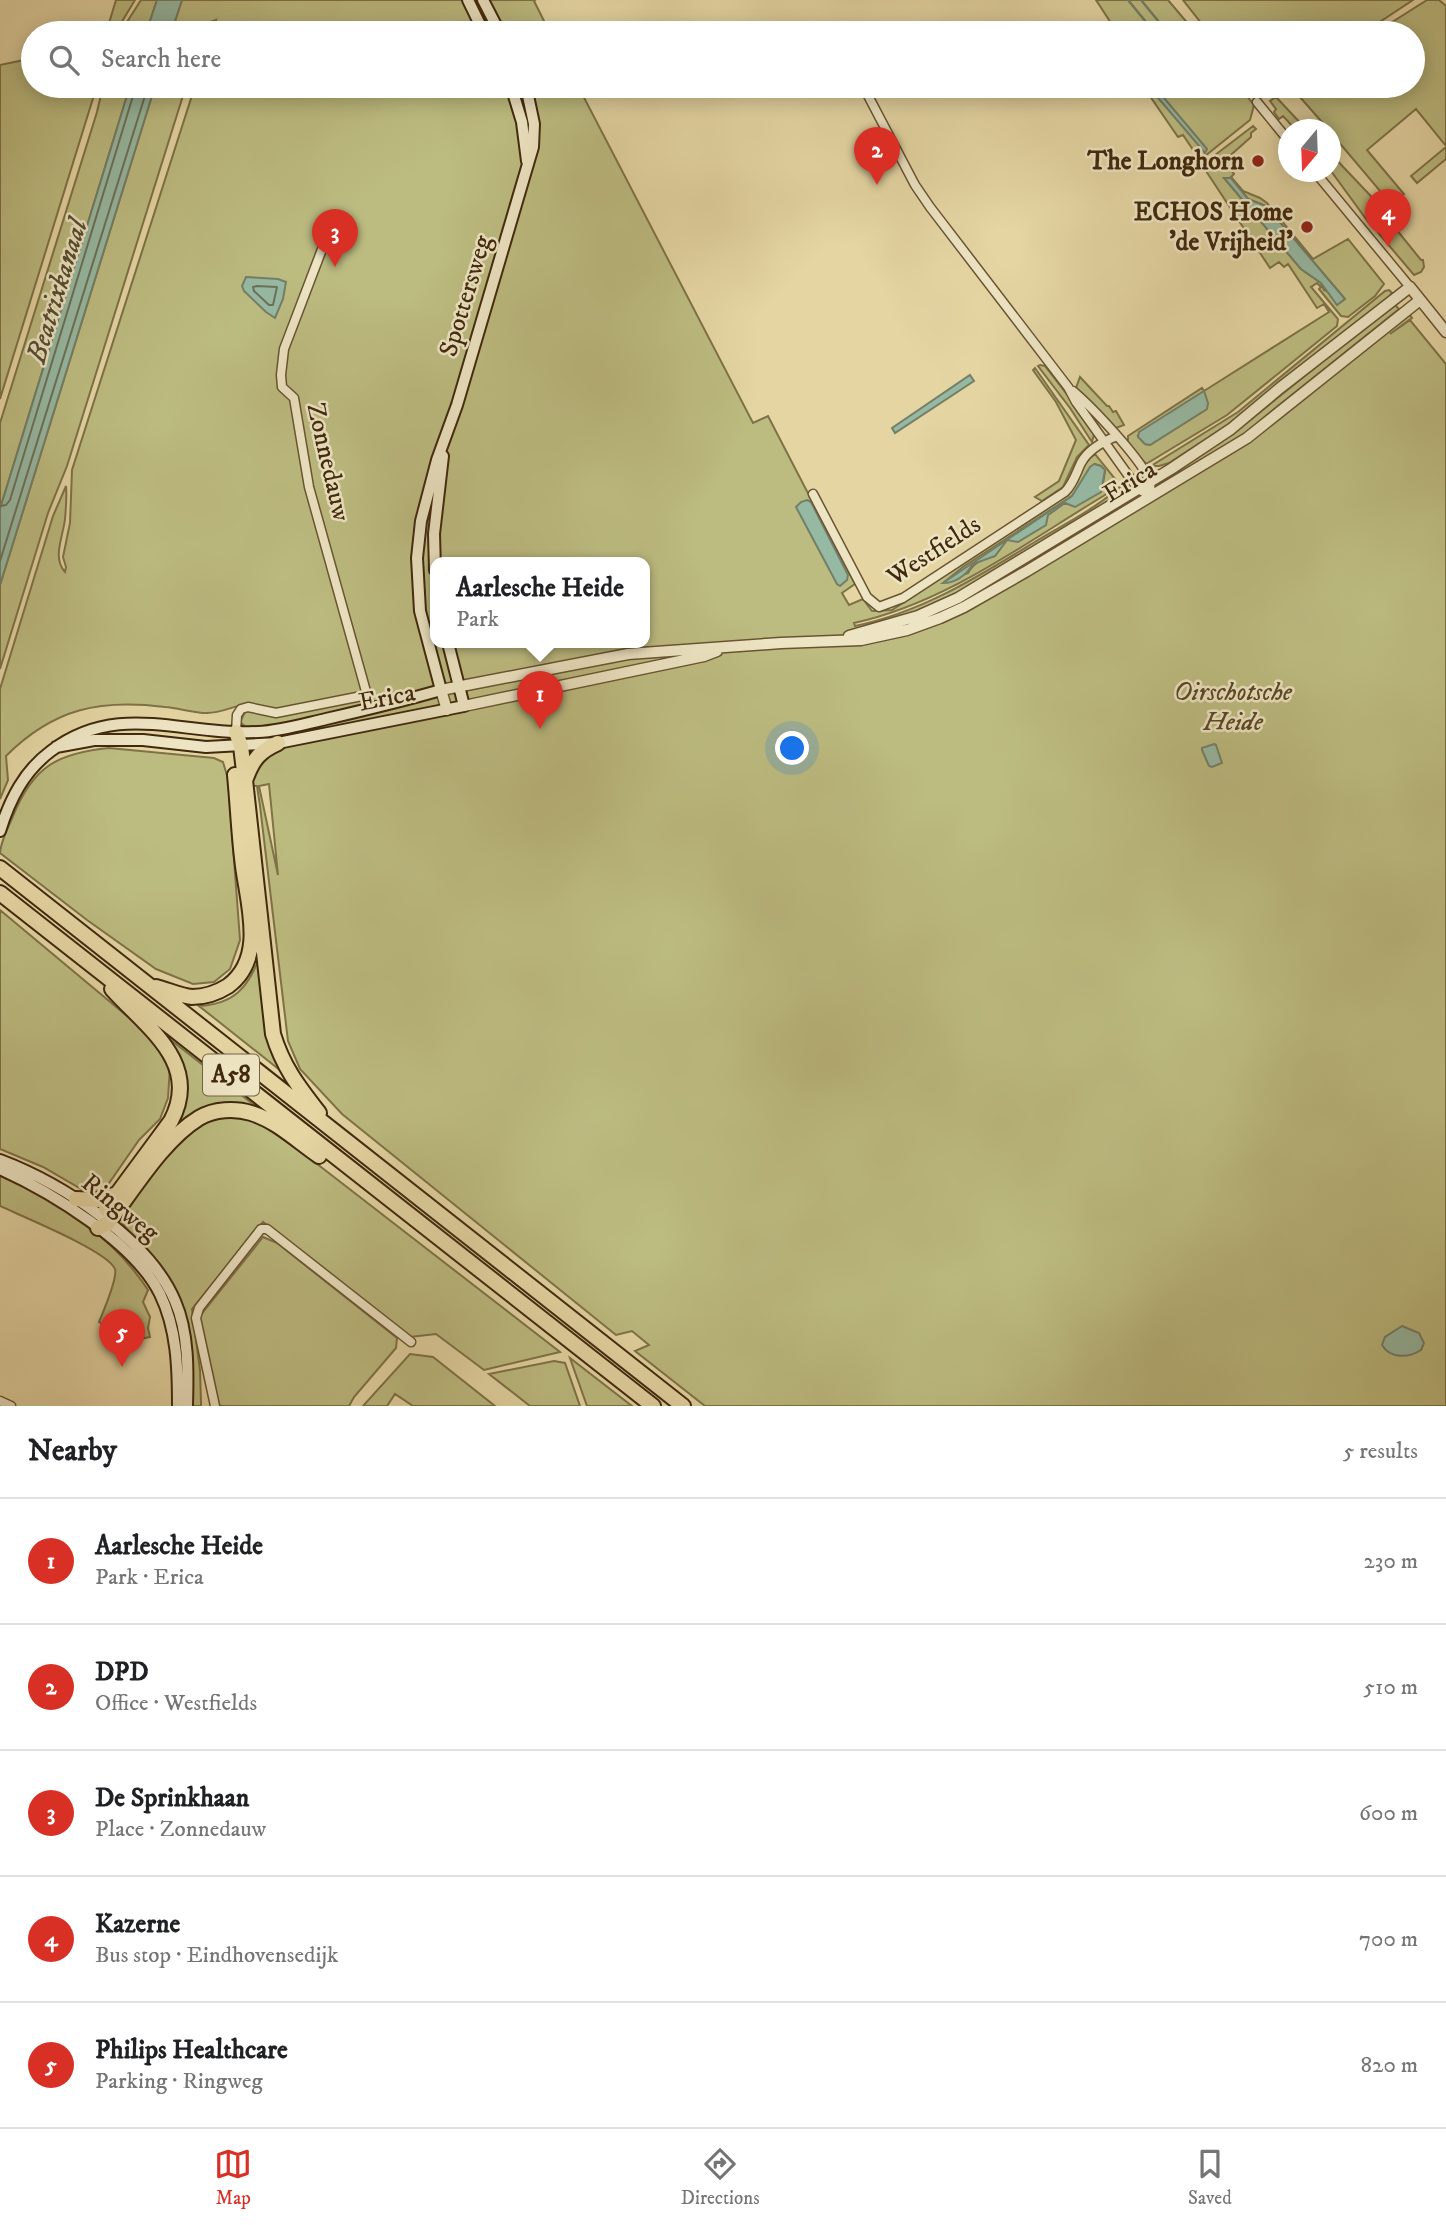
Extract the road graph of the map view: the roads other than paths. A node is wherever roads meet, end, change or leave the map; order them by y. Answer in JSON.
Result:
{"nodes":[{"id":1,"x":468,"y":0,"type":"edge"},
{"id":2,"x":483,"y":0,"type":"edge"},
{"id":3,"x":478,"y":21,"type":"edge"},
{"id":4,"x":494,"y":21,"type":"edge"},
{"id":5,"x":515,"y":98,"type":"edge"},
{"id":6,"x":529,"y":98,"type":"edge"},
{"id":7,"x":869,"y":98,"type":"edge"},
{"id":8,"x":1256,"y":102,"type":"dead end"},
{"id":9,"x":1278,"y":127,"type":"edge"},
{"id":10,"x":528,"y":164,"type":"junction"},
{"id":11,"x":1323,"y":182,"type":"edge"},
{"id":12,"x":324,"y":244,"type":"dead end"},
{"id":13,"x":1410,"y":287,"type":"junction"},
{"id":14,"x":1420,"y":300,"type":"junction"},
{"id":15,"x":1446,"y":332,"type":"edge"},
{"id":16,"x":1068,"y":387,"type":"junction"},
{"id":17,"x":1117,"y":436,"type":"junction"},
{"id":18,"x":446,"y":440,"type":"junction"},
{"id":19,"x":1105,"y":441,"type":"junction"},
{"id":20,"x":1150,"y":481,"type":"junction"},
{"id":21,"x":1138,"y":489,"type":"junction"},
{"id":22,"x":813,"y":494,"type":"dead end"},
{"id":23,"x":1151,"y":496,"type":"junction"},
{"id":24,"x":435,"y":557,"type":"edge"},
{"id":25,"x":831,"y":640,"type":"junction"},
{"id":26,"x":449,"y":648,"type":"edge"},
{"id":27,"x":722,"y":649,"type":"junction"},
{"id":28,"x":459,"y":687,"type":"junction"},
{"id":29,"x":441,"y":690,"type":"junction"},
{"id":30,"x":368,"y":695,"type":"joint"},
{"id":31,"x":464,"y":706,"type":"junction"},
{"id":32,"x":447,"y":710,"type":"junction"},
{"id":33,"x":237,"y":741,"type":"junction"},
{"id":34,"x":278,"y":743,"type":"junction"},
{"id":35,"x":57,"y":747,"type":"junction"},
{"id":36,"x":245,"y":780,"type":"junction"},
{"id":37,"x":0,"y":831,"type":"edge"},
{"id":38,"x":0,"y":868,"type":"edge"},
{"id":39,"x":0,"y":893,"type":"edge"},
{"id":40,"x":85,"y":960,"type":"junction"},
{"id":41,"x":148,"y":985,"type":"junction"},
{"id":42,"x":333,"y":1131,"type":"junction"},
{"id":43,"x":0,"y":1160,"type":"edge"},
{"id":44,"x":0,"y":1170,"type":"edge"},
{"id":45,"x":378,"y":1190,"type":"junction"},
{"id":46,"x":117,"y":1194,"type":"junction"},
{"id":47,"x":76,"y":1199,"type":"junction"},
{"id":48,"x":102,"y":1223,"type":"junction"},
{"id":49,"x":411,"y":1342,"type":"dead end"},
{"id":50,"x":0,"y":1401,"type":"edge"},
{"id":51,"x":10,"y":1406,"type":"edge"},
{"id":52,"x":178,"y":1406,"type":"edge"},
{"id":53,"x":187,"y":1406,"type":"edge"},
{"id":54,"x":215,"y":1406,"type":"edge"},
{"id":55,"x":653,"y":1406,"type":"edge"},
{"id":56,"x":683,"y":1406,"type":"edge"}],
"edges":[{"from":1,"to":3,"type":"main road"},
{"from":2,"to":4,"type":"main road"},
{"from":5,"to":10,"type":"main road","name":"Spottersweg"},
{"from":6,"to":10,"type":"main road","name":"Spottersweg"},
{"from":7,"to":16,"type":"street"},
{"from":8,"to":9,"type":"street"},
{"from":10,"to":18,"type":"main road","name":"Spottersweg"},
{"from":11,"to":13,"type":"street"},
{"from":12,"to":30,"type":"street","name":"Zonnedauw"},
{"from":13,"to":14,"type":"street"},
{"from":13,"to":20,"type":"street","name":"Erica"},
{"from":14,"to":15,"type":"street"},
{"from":14,"to":23,"type":"street","name":"Erica"},
{"from":16,"to":17,"type":"street"},
{"from":16,"to":19,"type":"street"},
{"from":17,"to":19,"type":"street","name":"Westfields"},
{"from":17,"to":20,"type":"street"},
{"from":18,"to":24,"type":"main road","name":"Spottersweg"},
{"from":18,"to":29,"type":"main road","name":"Spottersweg"},
{"from":19,"to":21,"type":"street"},
{"from":19,"to":22,"type":"street","name":"Westfields"},
{"from":20,"to":21,"type":"street","name":"Erica"},
{"from":20,"to":23,"type":"street"},
{"from":21,"to":23,"type":"street"},
{"from":21,"to":25,"type":"street","name":"Erica"},
{"from":23,"to":25,"type":"street","name":"Erica"},
{"from":25,"to":27,"type":"street","name":"Erica"},
{"from":26,"to":28,"type":"main road"},
{"from":27,"to":28,"type":"street","name":"Erica"},
{"from":27,"to":31,"type":"street","name":"Erica"},
{"from":28,"to":29,"type":"street","name":"Erica"},
{"from":28,"to":31,"type":"main road"},
{"from":29,"to":32,"type":"street","name":"Spottersweg"},
{"from":29,"to":33,"type":"main road","name":"Erica"},
{"from":30,"to":33,"type":"street","name":"Erica"},
{"from":31,"to":32,"type":"main road","name":"Erica"},
{"from":32,"to":34,"type":"main road","name":"Erica"},
{"from":33,"to":34,"type":"main road","name":"Erica"},
{"from":33,"to":35,"type":"main road","name":"Erica"},
{"from":33,"to":35,"type":"main road","name":"Erica"},
{"from":33,"to":36,"type":"highway","number":"A58"},
{"from":33,"to":41,"type":"highway","number":"A58"},
{"from":34,"to":36,"type":"highway"},
{"from":35,"to":37,"type":"main road","name":"Erica"},
{"from":36,"to":42,"type":"highway","number":"A58"},
{"from":38,"to":41,"type":"highway","number":"A58"},
{"from":39,"to":40,"type":"highway","number":"A58"},
{"from":40,"to":45,"type":"highway","number":"A58"},
{"from":40,"to":46,"type":"highway","number":"A58"},
{"from":41,"to":42,"type":"highway","number":"A58"},
{"from":42,"to":56,"type":"highway","number":"A58"},
{"from":43,"to":47,"type":"main road","name":"Ringweg"},
{"from":44,"to":48,"type":"main road","name":"Ringweg"},
{"from":45,"to":48,"type":"highway","number":"A58"},
{"from":45,"to":55,"type":"highway","number":"A58"},
{"from":46,"to":47,"type":"highway"},
{"from":46,"to":48,"type":"highway","number":"A58"},
{"from":47,"to":48,"type":"main road","name":"Ringweg"},
{"from":48,"to":52,"type":"main road","name":"Ringweg"},
{"from":48,"to":53,"type":"main road","name":"Ringweg"},
{"from":49,"to":54,"type":"street"},
{"from":50,"to":51,"type":"street"}]}
